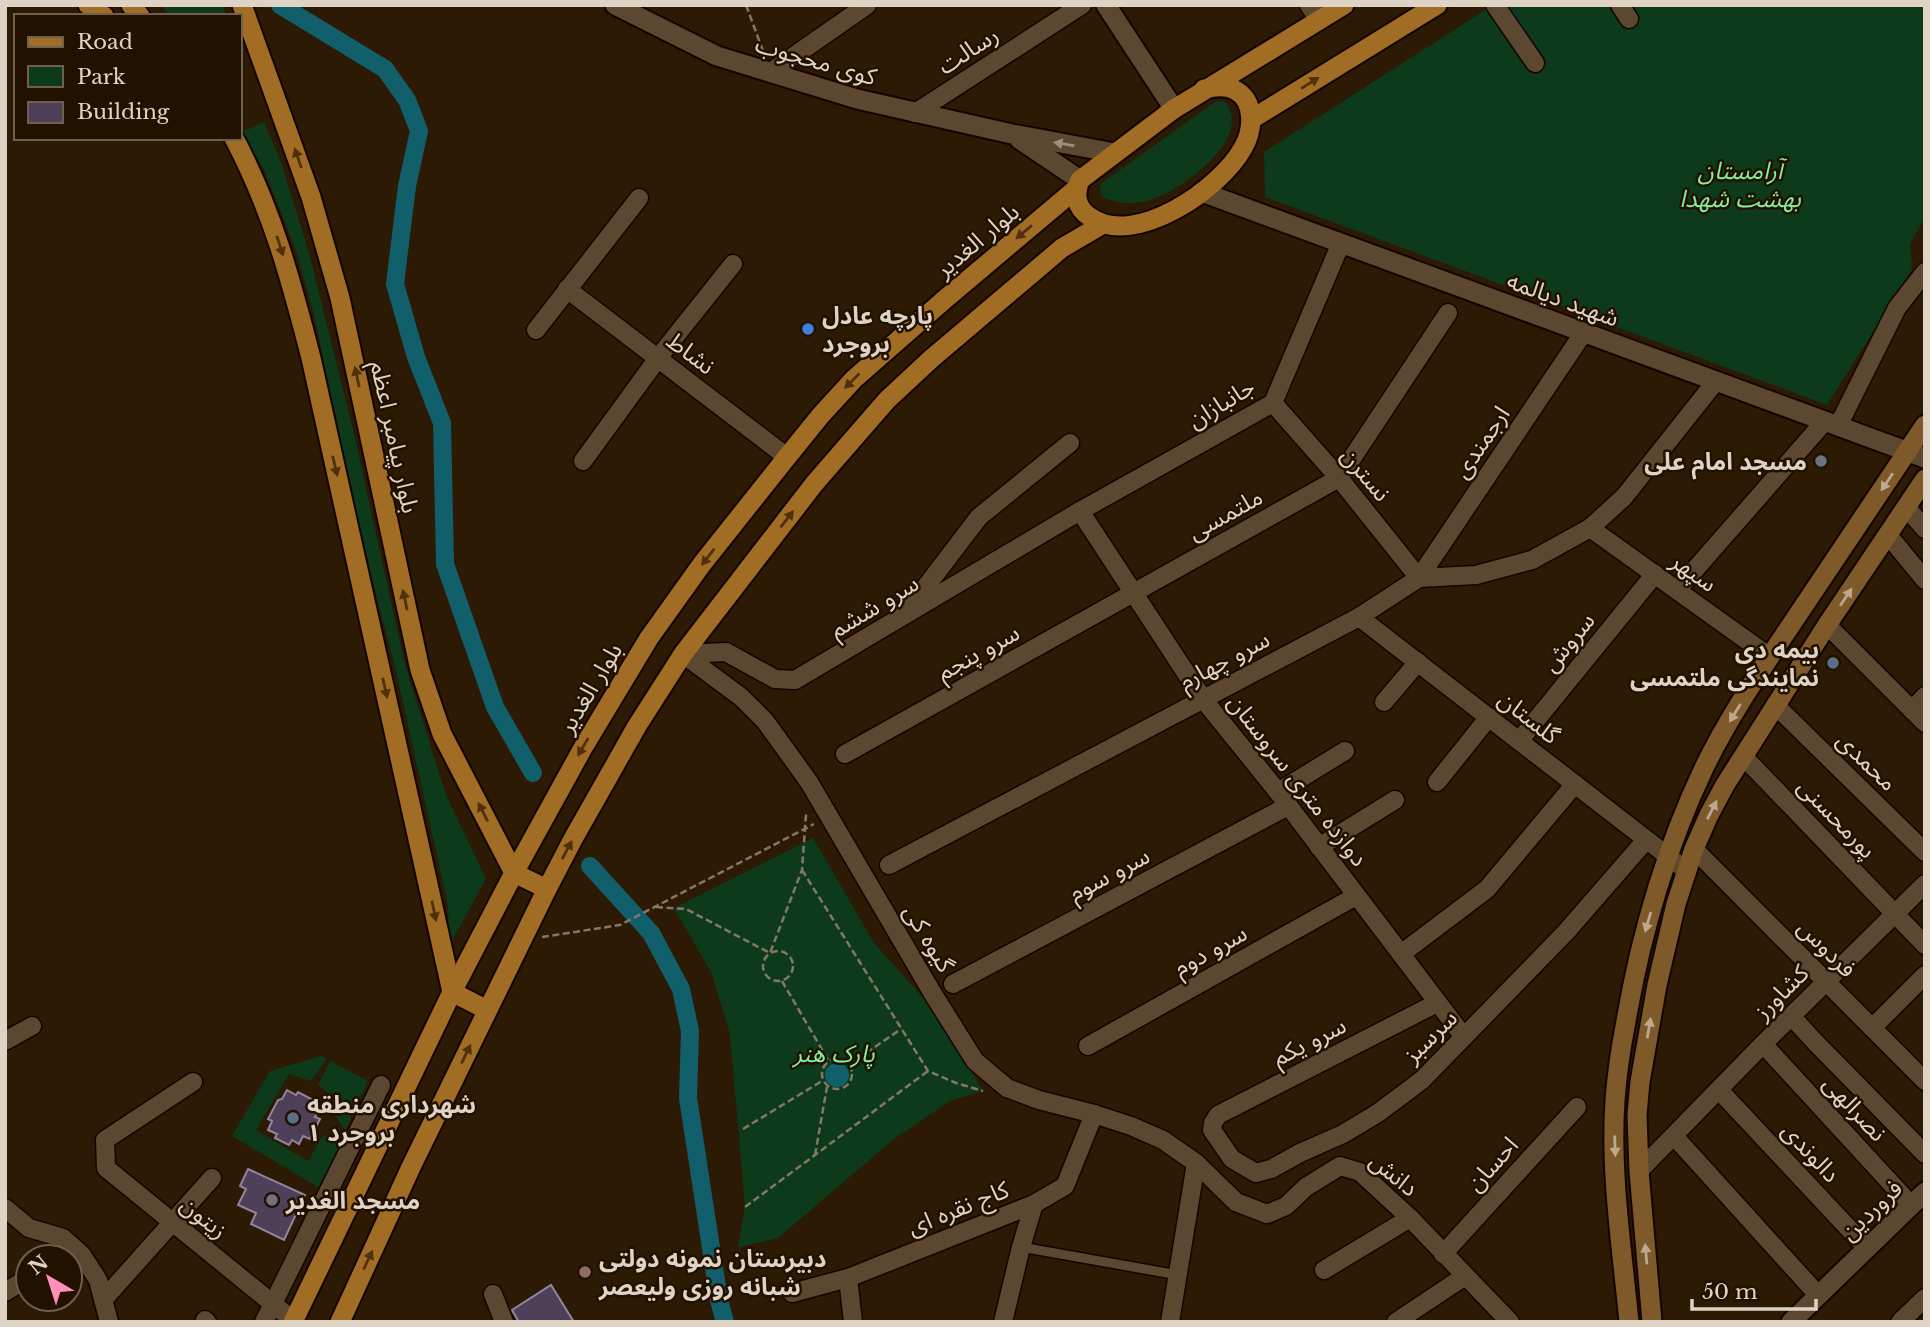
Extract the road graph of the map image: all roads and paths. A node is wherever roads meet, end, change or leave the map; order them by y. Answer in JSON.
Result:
{"nodes":[{"id":1,"x":242,"y":5,"type":"edge"},
{"id":2,"x":615,"y":5,"type":"edge"},
{"id":3,"x":746,"y":5,"type":"edge"},
{"id":4,"x":867,"y":5,"type":"edge"},
{"id":5,"x":1082,"y":5,"type":"edge"},
{"id":6,"x":1105,"y":5,"type":"edge"},
{"id":7,"x":1344,"y":5,"type":"edge"},
{"id":8,"x":1437,"y":5,"type":"edge"},
{"id":9,"x":1495,"y":5,"type":"edge"},
{"id":10,"x":1314,"y":13,"type":"edge"},
{"id":11,"x":1535,"y":63,"type":"dead end"},
{"id":12,"x":771,"y":72,"type":"junction"},
{"id":13,"x":1204,"y":89,"type":"junction"},
{"id":14,"x":1174,"y":108,"type":"junction"},
{"id":15,"x":915,"y":113,"type":"junction"},
{"id":16,"x":1252,"y":119,"type":"junction"},
{"id":17,"x":1013,"y":134,"type":"junction"},
{"id":18,"x":235,"y":140,"type":"edge"},
{"id":19,"x":1115,"y":153,"type":"junction"},
{"id":20,"x":1079,"y":184,"type":"junction"},
{"id":21,"x":1202,"y":192,"type":"junction"},
{"id":22,"x":639,"y":198,"type":"dead end"},
{"id":23,"x":1103,"y":224,"type":"junction"},
{"id":24,"x":1342,"y":243,"type":"junction"},
{"id":25,"x":733,"y":264,"type":"dead end"},
{"id":26,"x":1925,"y":271,"type":"edge"},
{"id":27,"x":567,"y":289,"type":"junction"},
{"id":28,"x":1448,"y":313,"type":"dead end"},
{"id":29,"x":537,"y":330,"type":"dead end"},
{"id":30,"x":1584,"y":332,"type":"junction"},
{"id":31,"x":658,"y":358,"type":"junction"},
{"id":32,"x":1716,"y":381,"type":"junction"},
{"id":33,"x":1273,"y":403,"type":"junction"},
{"id":34,"x":1831,"y":424,"type":"junction"},
{"id":35,"x":1925,"y":425,"type":"edge"},
{"id":36,"x":1070,"y":443,"type":"dead end"},
{"id":37,"x":1916,"y":455,"type":"edge"},
{"id":38,"x":787,"y":457,"type":"junction"},
{"id":39,"x":583,"y":461,"type":"dead end"},
{"id":40,"x":1339,"y":478,"type":"junction"},
{"id":41,"x":1925,"y":479,"type":"edge"},
{"id":42,"x":1906,"y":507,"type":"junction"},
{"id":43,"x":1080,"y":511,"type":"junction"},
{"id":44,"x":1590,"y":528,"type":"junction"},
{"id":45,"x":1925,"y":529,"type":"edge"},
{"id":46,"x":1888,"y":535,"type":"junction"},
{"id":47,"x":1655,"y":574,"type":"junction"},
{"id":48,"x":1419,"y":578,"type":"junction"},
{"id":49,"x":1925,"y":579,"type":"edge"},
{"id":50,"x":1677,"y":590,"type":"junction"},
{"id":51,"x":1135,"y":592,"type":"junction"},
{"id":52,"x":1359,"y":617,"type":"junction"},
{"id":53,"x":902,"y":618,"type":"junction"},
{"id":54,"x":1827,"y":625,"type":"junction"},
{"id":55,"x":683,"y":654,"type":"junction"},
{"id":56,"x":1770,"y":657,"type":"junction"},
{"id":57,"x":1418,"y":662,"type":"junction"},
{"id":58,"x":1925,"y":696,"type":"edge"},
{"id":59,"x":1203,"y":699,"type":"junction"},
{"id":60,"x":1384,"y":702,"type":"dead end"},
{"id":61,"x":1775,"y":705,"type":"junction"},
{"id":62,"x":1912,"y":710,"type":"junction"},
{"id":63,"x":1489,"y":717,"type":"junction"},
{"id":64,"x":1925,"y":723,"type":"edge"},
{"id":65,"x":1519,"y":741,"type":"junction"},
{"id":66,"x":1345,"y":751,"type":"dead end"},
{"id":67,"x":845,"y":754,"type":"dead end"},
{"id":68,"x":1743,"y":756,"type":"junction"},
{"id":69,"x":810,"y":782,"type":"junction"},
{"id":70,"x":1437,"y":782,"type":"dead end"},
{"id":71,"x":1575,"y":784,"type":"junction"},
{"id":72,"x":1283,"y":799,"type":"junction"},
{"id":73,"x":1395,"y":800,"type":"dead end"},
{"id":74,"x":829,"y":817,"type":"junction"},
{"id":75,"x":805,"y":829,"type":"junction"},
{"id":76,"x":1646,"y":840,"type":"junction"},
{"id":77,"x":1320,"y":847,"type":"junction"},
{"id":78,"x":1694,"y":849,"type":"junction"},
{"id":79,"x":1925,"y":852,"type":"edge"},
{"id":80,"x":1667,"y":857,"type":"junction"},
{"id":81,"x":889,"y":865,"type":"dead end"},
{"id":82,"x":802,"y":870,"type":"junction"},
{"id":83,"x":1687,"y":871,"type":"junction"},
{"id":84,"x":514,"y":873,"type":"junction"},
{"id":85,"x":1925,"y":884,"type":"edge"},
{"id":86,"x":547,"y":889,"type":"junction"},
{"id":87,"x":1356,"y":896,"type":"junction"},
{"id":88,"x":653,"y":907,"type":"junction"},
{"id":89,"x":1896,"y":914,"type":"junction"},
{"id":90,"x":521,"y":940,"type":"junction"},
{"id":91,"x":1925,"y":945,"type":"edge"},
{"id":92,"x":770,"y":953,"type":"junction"},
{"id":93,"x":1401,"y":954,"type":"junction"},
{"id":94,"x":1925,"y":975,"type":"edge"},
{"id":95,"x":782,"y":981,"type":"junction"},
{"id":96,"x":1826,"y":982,"type":"junction"},
{"id":97,"x":953,"y":984,"type":"dead end"},
{"id":98,"x":452,"y":992,"type":"junction"},
{"id":99,"x":1437,"y":1003,"type":"junction"},
{"id":100,"x":488,"y":1010,"type":"junction"},
{"id":101,"x":1792,"y":1017,"type":"junction"},
{"id":102,"x":32,"y":1026,"type":"dead end"},
{"id":103,"x":1872,"y":1028,"type":"junction"},
{"id":104,"x":902,"y":1029,"type":"junction"},
{"id":105,"x":1464,"y":1037,"type":"junction"},
{"id":106,"x":5,"y":1041,"type":"edge"},
{"id":107,"x":1763,"y":1044,"type":"junction"},
{"id":108,"x":1088,"y":1046,"type":"dead end"},
{"id":109,"x":829,"y":1061,"type":"junction"},
{"id":110,"x":849,"y":1065,"type":"junction"},
{"id":111,"x":928,"y":1072,"type":"junction"},
{"id":112,"x":822,"y":1081,"type":"junction"},
{"id":113,"x":1925,"y":1081,"type":"edge"},
{"id":114,"x":193,"y":1082,"type":"dead end"},
{"id":115,"x":382,"y":1085,"type":"dead end"},
{"id":116,"x":827,"y":1087,"type":"junction"},
{"id":117,"x":1007,"y":1088,"type":"junction"},
{"id":118,"x":1719,"y":1090,"type":"junction"},
{"id":119,"x":1577,"y":1107,"type":"dead end"},
{"id":120,"x":1094,"y":1114,"type":"junction"},
{"id":121,"x":743,"y":1129,"type":"dead end"},
{"id":122,"x":1212,"y":1130,"type":"joint"},
{"id":123,"x":1674,"y":1136,"type":"junction"},
{"id":124,"x":1324,"y":1142,"type":"junction"},
{"id":125,"x":1925,"y":1154,"type":"edge"},
{"id":126,"x":815,"y":1155,"type":"junction"},
{"id":127,"x":1196,"y":1163,"type":"junction"},
{"id":128,"x":1339,"y":1166,"type":"junction"},
{"id":129,"x":1639,"y":1171,"type":"junction"},
{"id":130,"x":212,"y":1178,"type":"dead end"},
{"id":131,"x":1918,"y":1198,"type":"edge"},
{"id":132,"x":1034,"y":1204,"type":"junction"},
{"id":133,"x":745,"y":1207,"type":"dead end"},
{"id":134,"x":5,"y":1208,"type":"edge"},
{"id":135,"x":1410,"y":1218,"type":"junction"},
{"id":136,"x":172,"y":1222,"type":"junction"},
{"id":137,"x":65,"y":1243,"type":"edge"},
{"id":138,"x":1021,"y":1247,"type":"junction"},
{"id":139,"x":1867,"y":1248,"type":"junction"},
{"id":140,"x":1443,"y":1254,"type":"junction"},
{"id":141,"x":84,"y":1258,"type":"edge"},
{"id":142,"x":1324,"y":1270,"type":"dead end"},
{"id":143,"x":1178,"y":1275,"type":"junction"},
{"id":144,"x":1465,"y":1276,"type":"junction"},
{"id":145,"x":848,"y":1278,"type":"junction"},
{"id":146,"x":792,"y":1293,"type":"dead end"},
{"id":147,"x":493,"y":1294,"type":"dead end"},
{"id":148,"x":1818,"y":1295,"type":"junction"},
{"id":149,"x":1925,"y":1298,"type":"edge"},
{"id":150,"x":103,"y":1300,"type":"junction"},
{"id":151,"x":273,"y":1304,"type":"junction"},
{"id":152,"x":293,"y":1321,"type":"edge"},
{"id":153,"x":109,"y":1322,"type":"edge"},
{"id":154,"x":264,"y":1322,"type":"edge"},
{"id":155,"x":340,"y":1322,"type":"edge"},
{"id":156,"x":504,"y":1322,"type":"edge"},
{"id":157,"x":853,"y":1322,"type":"edge"},
{"id":158,"x":1003,"y":1322,"type":"edge"},
{"id":159,"x":1170,"y":1322,"type":"edge"},
{"id":160,"x":1396,"y":1322,"type":"edge"},
{"id":161,"x":1510,"y":1322,"type":"edge"},
{"id":162,"x":1629,"y":1322,"type":"edge"},
{"id":163,"x":1652,"y":1322,"type":"edge"},
{"id":164,"x":1791,"y":1322,"type":"edge"},
{"id":165,"x":1900,"y":1322,"type":"edge"}],
"edges":[{"from":84,"to":1,"type":"main road","name":"بلوار پیامبر اعظم","one_way":true},
{"from":2,"to":12,"type":"street","name":"کوی محجوب"},
{"from":3,"to":12,"type":"path"},
{"from":4,"to":12,"type":"street"},
{"from":5,"to":15,"type":"street","name":"رسالت"},
{"from":6,"to":14,"type":"street"},
{"from":7,"to":10,"type":"main road"},
{"from":16,"to":8,"type":"main road","one_way":true},
{"from":9,"to":11,"type":"street"},
{"from":10,"to":13,"type":"main road"},
{"from":12,"to":15,"type":"street","name":"کوی محجوب"},
{"from":13,"to":14,"type":"main road","name":"بلوار الغدیر"},
{"from":13,"to":16,"type":"main road"},
{"from":14,"to":19,"type":"main road","name":"بلوار الغدیر"},
{"from":15,"to":17,"type":"street","name":"کوی محجوب"},
{"from":16,"to":21,"type":"main road"},
{"from":19,"to":17,"type":"street","name":"کوی محجوب","one_way":true},
{"from":17,"to":20,"type":"street"},
{"from":18,"to":98,"type":"main road","one_way":true},
{"from":19,"to":20,"type":"main road","name":"بلوار الغدیر"},
{"from":20,"to":23,"type":"main road"},
{"from":20,"to":38,"type":"main road","name":"بلوار الغدیر","one_way":true},
{"from":21,"to":23,"type":"main road"},
{"from":21,"to":24,"type":"street","name":"شهید دیالمه"},
{"from":22,"to":27,"type":"street"},
{"from":55,"to":23,"type":"main road","one_way":true},
{"from":24,"to":30,"type":"street","name":"شهید دیالمه"},
{"from":24,"to":33,"type":"street","name":"جانبازان"},
{"from":25,"to":31,"type":"street"},
{"from":26,"to":34,"type":"street"},
{"from":27,"to":29,"type":"street"},
{"from":27,"to":31,"type":"street","name":"نشاط"},
{"from":28,"to":40,"type":"street"},
{"from":30,"to":32,"type":"street","name":"شهید دیالمه"},
{"from":30,"to":48,"type":"street","name":"ارجمندی"},
{"from":31,"to":38,"type":"street","name":"نشاط"},
{"from":31,"to":39,"type":"street"},
{"from":32,"to":34,"type":"street","name":"شهید دیالمه"},
{"from":32,"to":44,"type":"street"},
{"from":33,"to":40,"type":"street","name":"نسترن"},
{"from":33,"to":43,"type":"street","name":"جانبازان"},
{"from":34,"to":37,"type":"street","name":"شهید دیالمه"},
{"from":34,"to":50,"type":"street"},
{"from":35,"to":37,"type":"main road"},
{"from":36,"to":53,"type":"street"},
{"from":37,"to":56,"type":"main road","one_way":true},
{"from":38,"to":84,"type":"main road","name":"بلوار الغدیر","one_way":true},
{"from":40,"to":48,"type":"street","name":"نسترن"},
{"from":40,"to":51,"type":"street","name":"ملتمسی"},
{"from":41,"to":42,"type":"main road"},
{"from":42,"to":45,"type":"street"},
{"from":42,"to":46,"type":"main road"},
{"from":43,"to":51,"type":"street","name":"دوازده متری سروستان"},
{"from":43,"to":53,"type":"street","name":"سرو ششم"},
{"from":44,"to":47,"type":"street","name":"سپهر"},
{"from":44,"to":48,"type":"street"},
{"from":46,"to":49,"type":"street"},
{"from":54,"to":46,"type":"main road","one_way":true},
{"from":47,"to":50,"type":"street","name":"سپهر"},
{"from":47,"to":65,"type":"street","name":"سروش"},
{"from":48,"to":52,"type":"street","name":"سرو چهارم"},
{"from":50,"to":56,"type":"street","name":"سپهر"},
{"from":51,"to":59,"type":"street","name":"دوازده متری سروستان"},
{"from":51,"to":67,"type":"street","name":"سرو پنجم"},
{"from":52,"to":57,"type":"street","name":"گلستان"},
{"from":52,"to":59,"type":"street","name":"سرو چهارم"},
{"from":53,"to":55,"type":"street","name":"سرو ششم"},
{"from":54,"to":61,"type":"main road"},
{"from":54,"to":62,"type":"street"},
{"from":55,"to":69,"type":"street","name":"گیوه کی"},
{"from":86,"to":55,"type":"main road","one_way":true},
{"from":56,"to":80,"type":"main road","one_way":true},
{"from":57,"to":60,"type":"street"},
{"from":57,"to":63,"type":"street","name":"گلستان"},
{"from":58,"to":62,"type":"street"},
{"from":59,"to":72,"type":"street","name":"دوازده متری سروستان"},
{"from":59,"to":81,"type":"street","name":"سرو چهارم"},
{"from":61,"to":68,"type":"main road"},
{"from":61,"to":79,"type":"street","name":"محمدی"},
{"from":62,"to":64,"type":"street"},
{"from":63,"to":65,"type":"street","name":"گلستان"},
{"from":63,"to":70,"type":"street"},
{"from":65,"to":71,"type":"street","name":"گلستان"},
{"from":66,"to":72,"type":"street","name":"سرو سوم"},
{"from":78,"to":68,"type":"main road","one_way":true},
{"from":68,"to":89,"type":"street","name":"پورمحسنی"},
{"from":69,"to":74,"type":"street","name":"گیوه کی"},
{"from":69,"to":75,"type":"path"},
{"from":71,"to":76,"type":"street","name":"گلستان"},
{"from":71,"to":93,"type":"street"},
{"from":72,"to":77,"type":"street","name":"دوازده متری سروستان"},
{"from":72,"to":97,"type":"street","name":"سرو سوم"},
{"from":73,"to":77,"type":"street"},
{"from":74,"to":75,"type":"path"},
{"from":74,"to":117,"type":"street","name":"گیوه کی"},
{"from":75,"to":82,"type":"path"},
{"from":75,"to":88,"type":"path"},
{"from":76,"to":80,"type":"street","name":"گلستان"},
{"from":76,"to":105,"type":"street","name":"سرسبز"},
{"from":77,"to":87,"type":"street","name":"دوازده متری سروستان"},
{"from":78,"to":83,"type":"main road"},
{"from":78,"to":96,"type":"street","name":"فردوس"},
{"from":80,"to":83,"type":"street","name":"گلستان"},
{"from":80,"to":162,"type":"main road","one_way":true},
{"from":82,"to":92,"type":"path"},
{"from":82,"to":104,"type":"path"},
{"from":129,"to":83,"type":"main road","one_way":true},
{"from":84,"to":86,"type":"main road"},
{"from":84,"to":98,"type":"main road","name":"بلوار الغدیر"},
{"from":85,"to":89,"type":"street","name":"کشاورز"},
{"from":86,"to":90,"type":"main road"},
{"from":87,"to":93,"type":"street","name":"دوازده متری سروستان"},
{"from":87,"to":108,"type":"street","name":"سرو دوم"},
{"from":88,"to":90,"type":"path"},
{"from":88,"to":92,"type":"path"},
{"from":89,"to":91,"type":"street"},
{"from":89,"to":96,"type":"street","name":"کشاورز"},
{"from":90,"to":100,"type":"main road"},
{"from":92,"to":95,"type":"path"},
{"from":92,"to":95,"type":"path"},
{"from":93,"to":99,"type":"street","name":"دوازده متری سروستان"},
{"from":94,"to":103,"type":"street"},
{"from":95,"to":109,"type":"path"},
{"from":96,"to":101,"type":"street","name":"کشاورز"},
{"from":96,"to":103,"type":"street","name":"فردوس"},
{"from":98,"to":100,"type":"main road"},
{"from":98,"to":152,"type":"main road","name":"بلوار الغدیر"},
{"from":99,"to":105,"type":"street","name":"دوازده متری سروستان"},
{"from":99,"to":122,"type":"street","name":"سرو یکم"},
{"from":155,"to":100,"type":"main road","one_way":true},
{"from":101,"to":107,"type":"street","name":"کشاورز"},
{"from":101,"to":125,"type":"street"},
{"from":102,"to":106,"type":"street"},
{"from":103,"to":113,"type":"street","name":"فردوس"},
{"from":104,"to":110,"type":"path"},
{"from":104,"to":111,"type":"path"},
{"from":105,"to":124,"type":"street","name":"سرسبز"},
{"from":107,"to":118,"type":"street","name":"کشاورز"},
{"from":107,"to":131,"type":"street","name":"نصرالهی"},
{"from":109,"to":110,"type":"path"},
{"from":109,"to":112,"type":"path"},
{"from":110,"to":116,"type":"path"},
{"from":111,"to":117,"type":"path"},
{"from":111,"to":126,"type":"path"},
{"from":112,"to":116,"type":"path"},
{"from":112,"to":121,"type":"path"},
{"from":114,"to":136,"type":"street","name":"زیتون"},
{"from":115,"to":151,"type":"street"},
{"from":116,"to":126,"type":"path"},
{"from":117,"to":120,"type":"street","name":"گیوه کی"},
{"from":118,"to":123,"type":"street","name":"کشاورز"},
{"from":118,"to":139,"type":"street","name":"دالوندی"},
{"from":119,"to":140,"type":"street","name":"احسان"},
{"from":120,"to":127,"type":"street","name":"گیوه کی"},
{"from":120,"to":132,"type":"street","name":"کاج نقره ای"},
{"from":122,"to":124,"type":"street","name":"سرسبز"},
{"from":123,"to":129,"type":"street","name":"کشاورز"},
{"from":123,"to":148,"type":"street"},
{"from":124,"to":128,"type":"street"},
{"from":126,"to":133,"type":"path"},
{"from":127,"to":128,"type":"street","name":"دانش"},
{"from":127,"to":143,"type":"street"},
{"from":128,"to":135,"type":"street","name":"دانش"},
{"from":163,"to":129,"type":"main road","one_way":true},
{"from":130,"to":136,"type":"street"},
{"from":131,"to":139,"type":"street","name":"فروردین"},
{"from":132,"to":138,"type":"street"},
{"from":132,"to":145,"type":"street","name":"کاج نقره ای"},
{"from":134,"to":137,"type":"street"},
{"from":135,"to":140,"type":"street","name":"دانش"},
{"from":135,"to":142,"type":"street"},
{"from":136,"to":150,"type":"street"},
{"from":136,"to":151,"type":"street","name":"زیتون"},
{"from":138,"to":143,"type":"lane"},
{"from":138,"to":158,"type":"street"},
{"from":139,"to":148,"type":"street","name":"فروردین"},
{"from":140,"to":144,"type":"street","name":"دانش"},
{"from":141,"to":150,"type":"street"},
{"from":143,"to":159,"type":"street"},
{"from":144,"to":160,"type":"street"},
{"from":144,"to":161,"type":"street","name":"دانش"},
{"from":145,"to":146,"type":"street","name":"کاج نقره ای"},
{"from":145,"to":157,"type":"street"},
{"from":147,"to":156,"type":"street"},
{"from":148,"to":164,"type":"street","name":"فروردین"},
{"from":149,"to":165,"type":"street"},
{"from":150,"to":153,"type":"street"},
{"from":151,"to":152,"type":"street","name":"زیتون"},
{"from":151,"to":154,"type":"street"}]}
